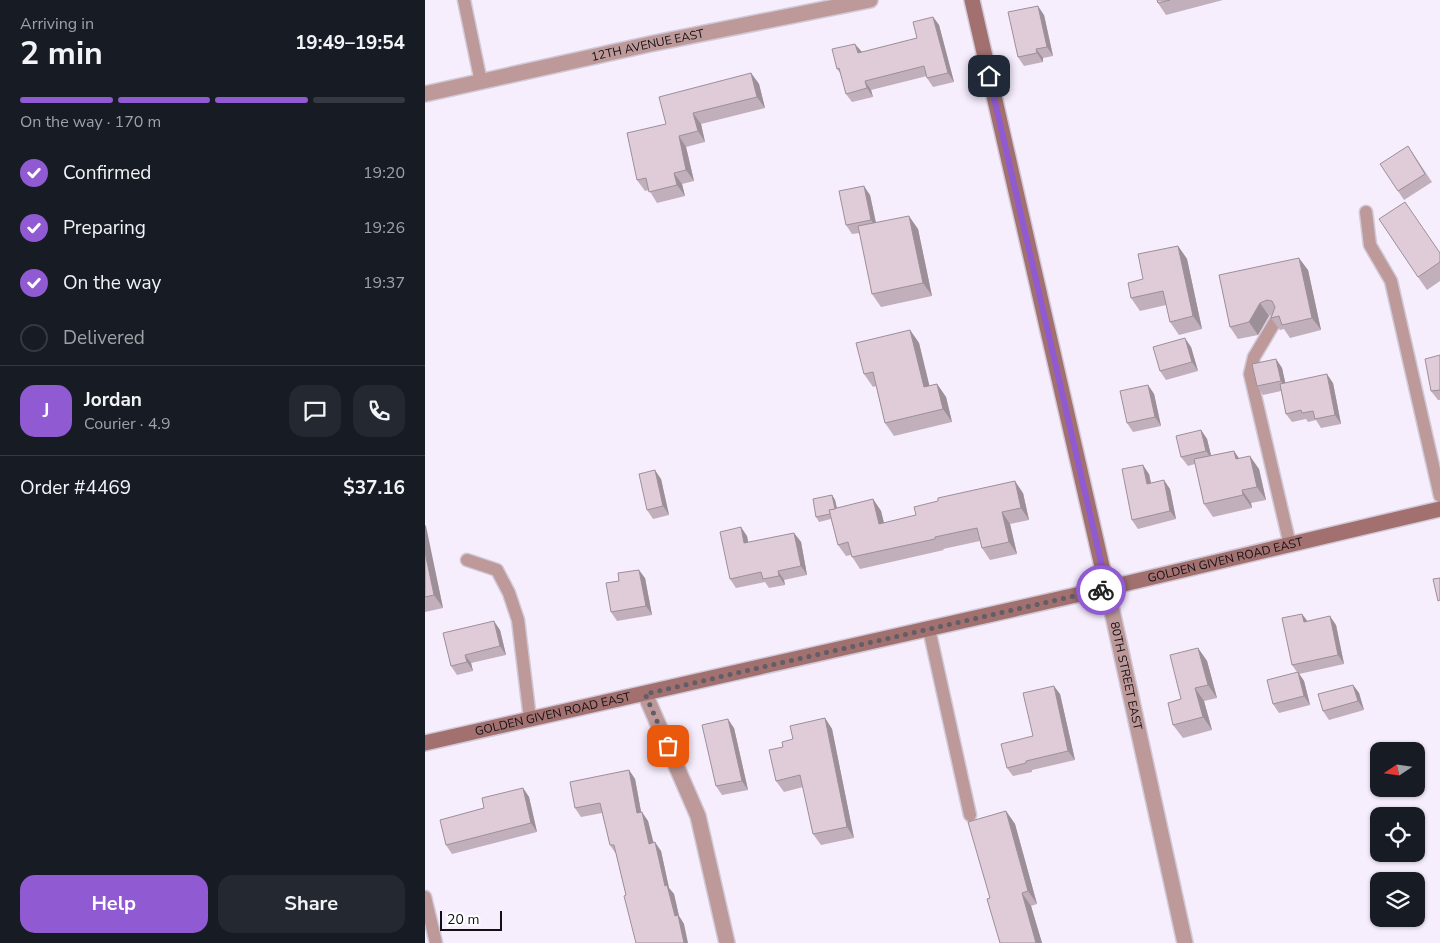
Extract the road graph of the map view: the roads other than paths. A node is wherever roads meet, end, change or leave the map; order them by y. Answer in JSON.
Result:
{"nodes":[{"id":1,"x":464,"y":0,"type":"edge"},
{"id":2,"x":870,"y":0,"type":"edge"},
{"id":3,"x":972,"y":0,"type":"edge"},
{"id":4,"x":481,"y":82,"type":"junction"},
{"id":5,"x":425,"y":94,"type":"edge"},
{"id":6,"x":1366,"y":212,"type":"dead end"},
{"id":7,"x":1276,"y":320,"type":"edge"},
{"id":8,"x":1440,"y":496,"type":"edge"},
{"id":9,"x":1440,"y":509,"type":"edge"},
{"id":10,"x":1290,"y":545,"type":"junction"},
{"id":11,"x":467,"y":560,"type":"dead end"},
{"id":12,"x":1107,"y":588,"type":"junction"},
{"id":13,"x":929,"y":629,"type":"junction"},
{"id":14,"x":645,"y":694,"type":"junction"},
{"id":15,"x":530,"y":719,"type":"junction"},
{"id":16,"x":425,"y":743,"type":"edge"},
{"id":17,"x":970,"y":815,"type":"dead end"},
{"id":18,"x":425,"y":897,"type":"edge"},
{"id":19,"x":436,"y":943,"type":"edge"},
{"id":20,"x":727,"y":943,"type":"edge"},
{"id":21,"x":1185,"y":943,"type":"edge"}],
"edges":[{"from":1,"to":4,"type":"lane"},
{"from":2,"to":4,"type":"street","name":"12TH AVENUE EAST"},
{"from":3,"to":12,"type":"street","name":"80TH STREET EAST"},
{"from":4,"to":5,"type":"street","name":"12TH AVENUE EAST"},
{"from":6,"to":8,"type":"lane"},
{"from":7,"to":10,"type":"lane"},
{"from":9,"to":10,"type":"street","name":"GOLDEN GIVEN ROAD EAST"},
{"from":10,"to":12,"type":"street","name":"GOLDEN GIVEN ROAD EAST"},
{"from":11,"to":15,"type":"lane"},
{"from":12,"to":13,"type":"street","name":"GOLDEN GIVEN ROAD EAST"},
{"from":12,"to":21,"type":"street","name":"80TH STREET EAST"},
{"from":13,"to":14,"type":"street","name":"GOLDEN GIVEN ROAD EAST"},
{"from":13,"to":17,"type":"lane"},
{"from":14,"to":15,"type":"street","name":"GOLDEN GIVEN ROAD EAST"},
{"from":14,"to":20,"type":"street"},
{"from":15,"to":16,"type":"street","name":"GOLDEN GIVEN ROAD EAST"},
{"from":18,"to":19,"type":"lane"}]}
